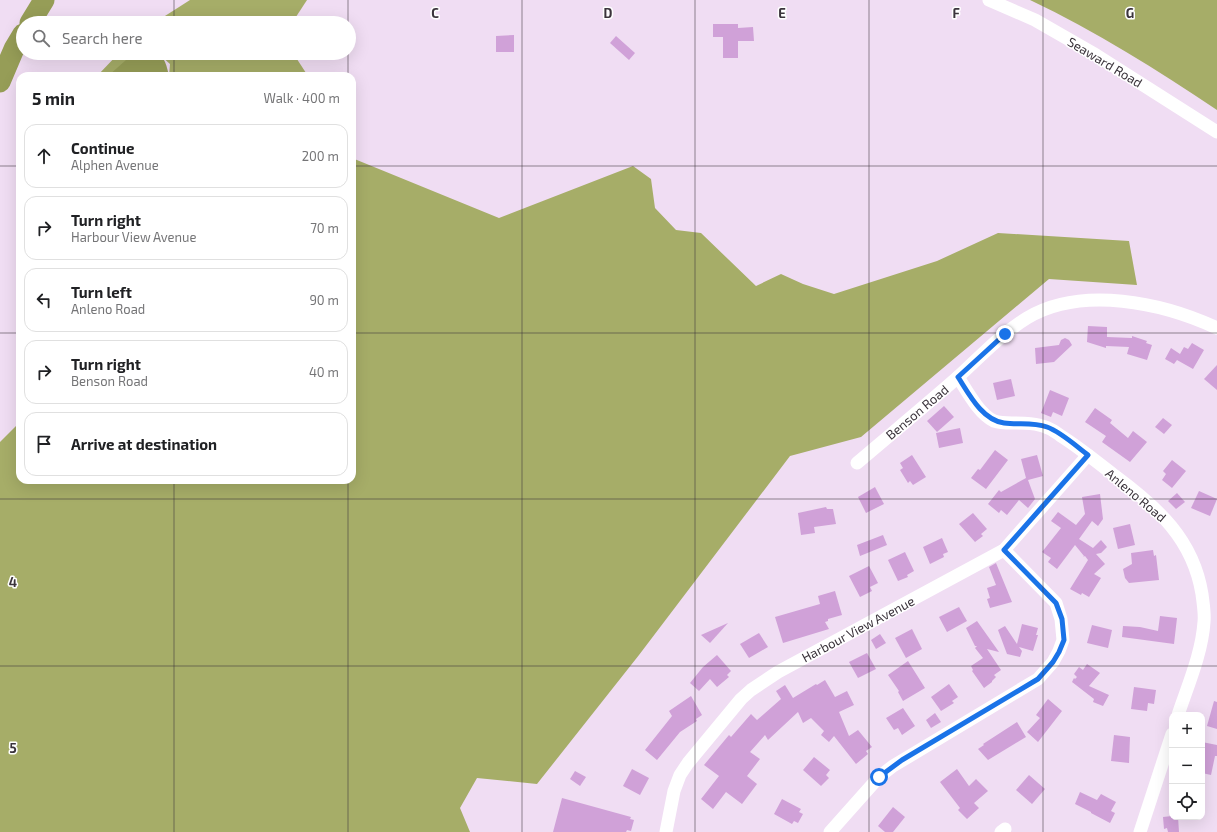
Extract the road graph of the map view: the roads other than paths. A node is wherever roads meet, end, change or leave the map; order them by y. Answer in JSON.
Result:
{"nodes":[{"id":1,"x":989,"y":0,"type":"edge"},
{"id":2,"x":1217,"y":132,"type":"edge"},
{"id":3,"x":1217,"y":328,"type":"edge"},
{"id":4,"x":958,"y":377,"type":"junction"},
{"id":5,"x":1088,"y":455,"type":"junction"},
{"id":6,"x":857,"y":463,"type":"dead end"},
{"id":7,"x":1004,"y":550,"type":"junction"},
{"id":8,"x":1179,"y":712,"type":"edge"},
{"id":9,"x":1169,"y":743,"type":"edge"},
{"id":10,"x":666,"y":832,"type":"edge"},
{"id":11,"x":830,"y":832,"type":"edge"},
{"id":12,"x":1140,"y":832,"type":"edge"}],
"edges":[{"from":1,"to":2,"type":"street","name":"Seaward Road"},
{"from":3,"to":4,"type":"street","name":"Benson Road"},
{"from":4,"to":5,"type":"street","name":"Anleno Road"},
{"from":4,"to":6,"type":"street","name":"Benson Road"},
{"from":5,"to":7,"type":"street","name":"Harbour View Avenue"},
{"from":5,"to":8,"type":"street","name":"Anleno Road"},
{"from":7,"to":10,"type":"street","name":"Harbour View Avenue"},
{"from":7,"to":11,"type":"street"},
{"from":9,"to":12,"type":"street"}]}
